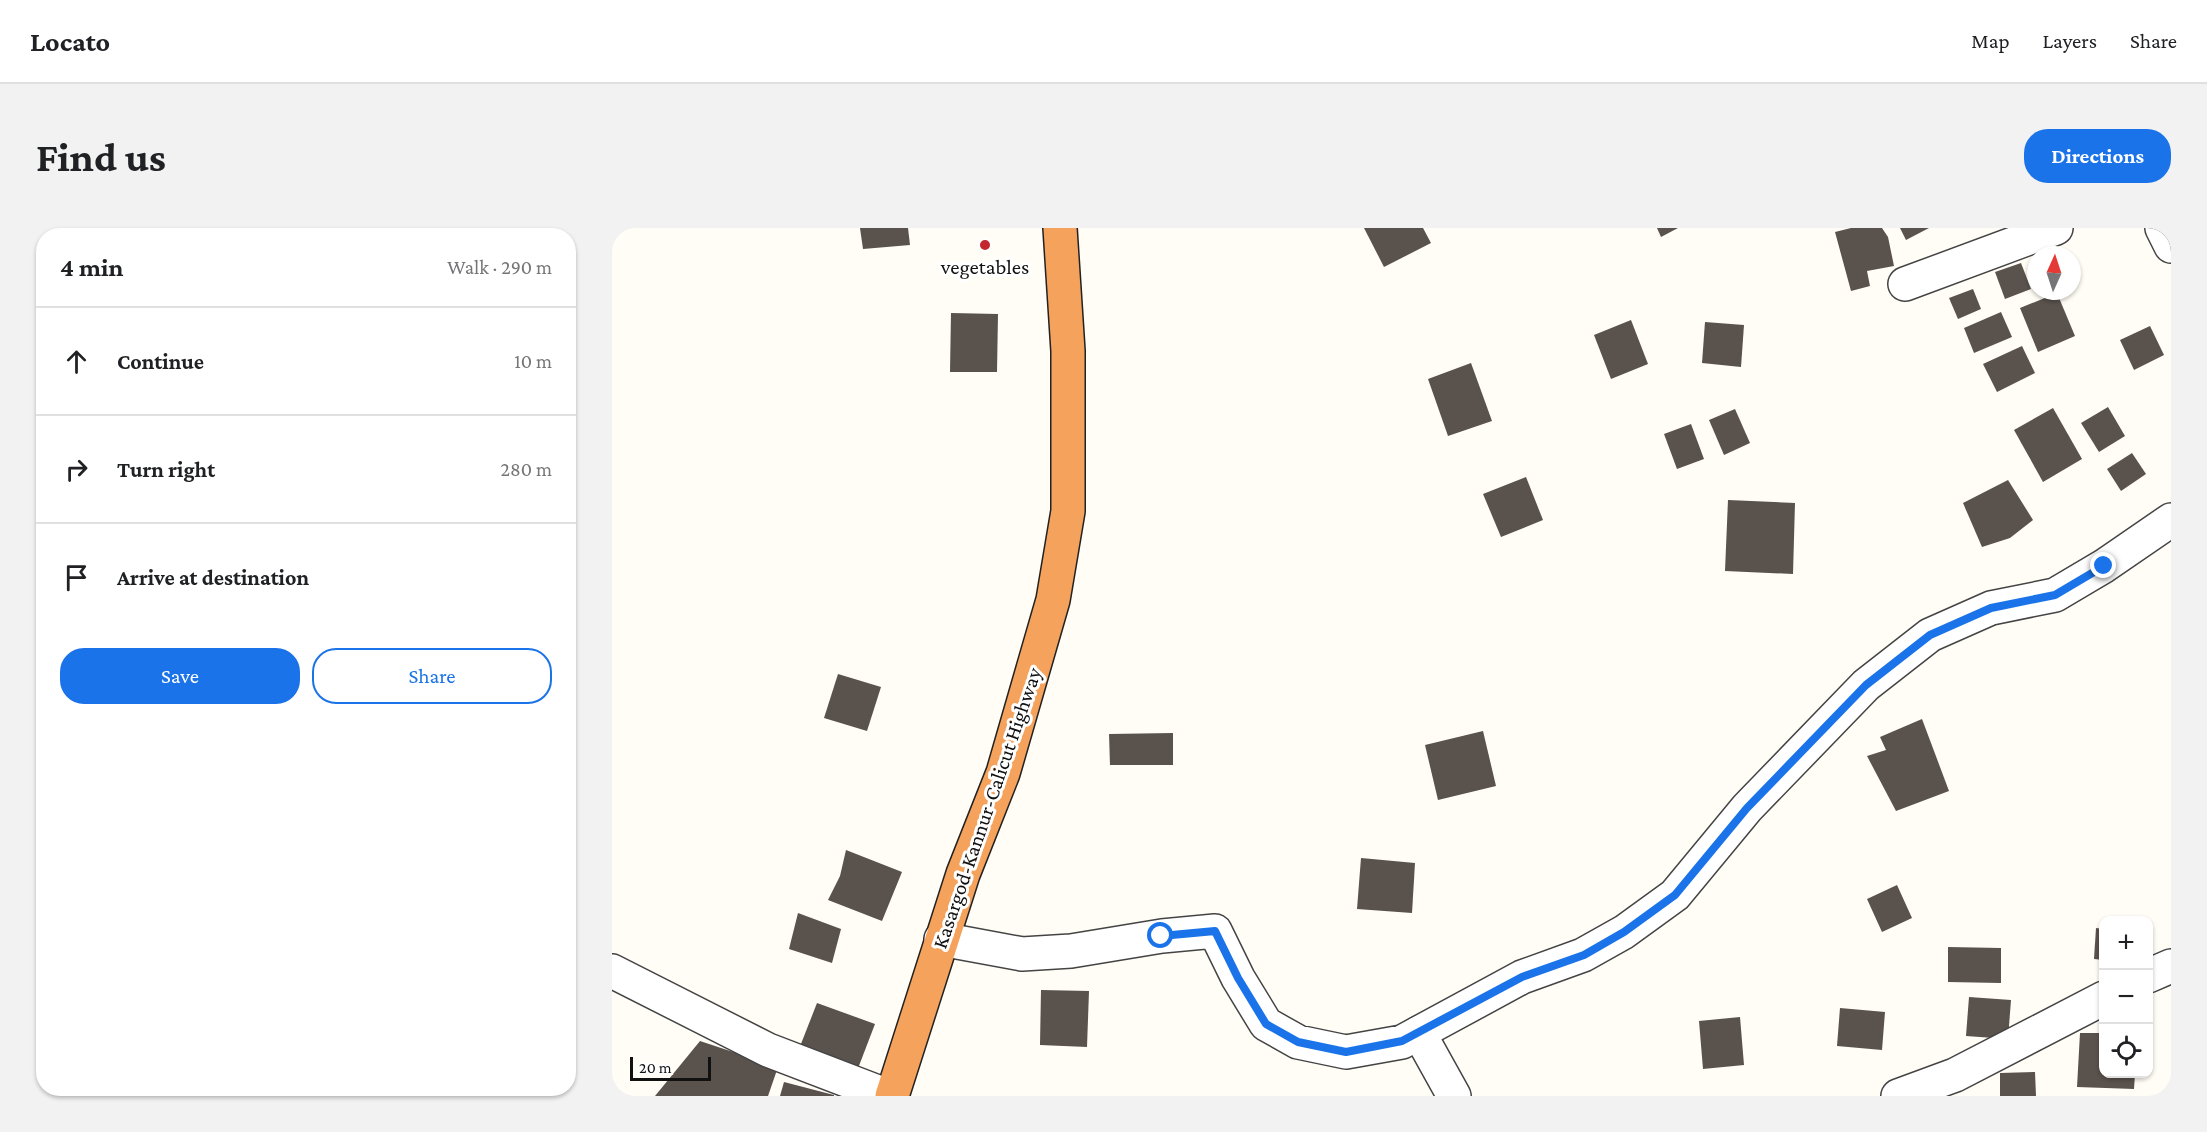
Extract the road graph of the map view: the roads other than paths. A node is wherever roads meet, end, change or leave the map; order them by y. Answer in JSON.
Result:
{"nodes":[{"id":1,"x":1060,"y":228,"type":"edge"},
{"id":2,"x":2056,"y":228,"type":"edge"},
{"id":3,"x":2162,"y":228,"type":"edge"},
{"id":4,"x":2171,"y":246,"type":"edge"},
{"id":5,"x":1905,"y":284,"type":"dead end"},
{"id":6,"x":2171,"y":520,"type":"edge"},
{"id":7,"x":941,"y":939,"type":"junction"},
{"id":8,"x":2171,"y":966,"type":"edge"},
{"id":9,"x":612,"y":971,"type":"edge"},
{"id":10,"x":2153,"y":974,"type":"edge"},
{"id":11,"x":2099,"y":1000,"type":"edge"},
{"id":12,"x":1419,"y":1033,"type":"junction"},
{"id":13,"x":890,"y":1096,"type":"edge"},
{"id":14,"x":1455,"y":1096,"type":"edge"},
{"id":15,"x":1898,"y":1096,"type":"edge"}],
"edges":[{"from":1,"to":7,"type":"highway","name":"Kasargod-Kannur-Calicut Highway"},
{"from":2,"to":5,"type":"street"},
{"from":3,"to":4,"type":"street"},
{"from":6,"to":12,"type":"street"},
{"from":7,"to":12,"type":"street"},
{"from":7,"to":13,"type":"highway","name":"Kasargod-Kannur-Calicut Highway"},
{"from":8,"to":10,"type":"street"},
{"from":9,"to":13,"type":"street"},
{"from":11,"to":15,"type":"street"},
{"from":12,"to":14,"type":"street"}]}
